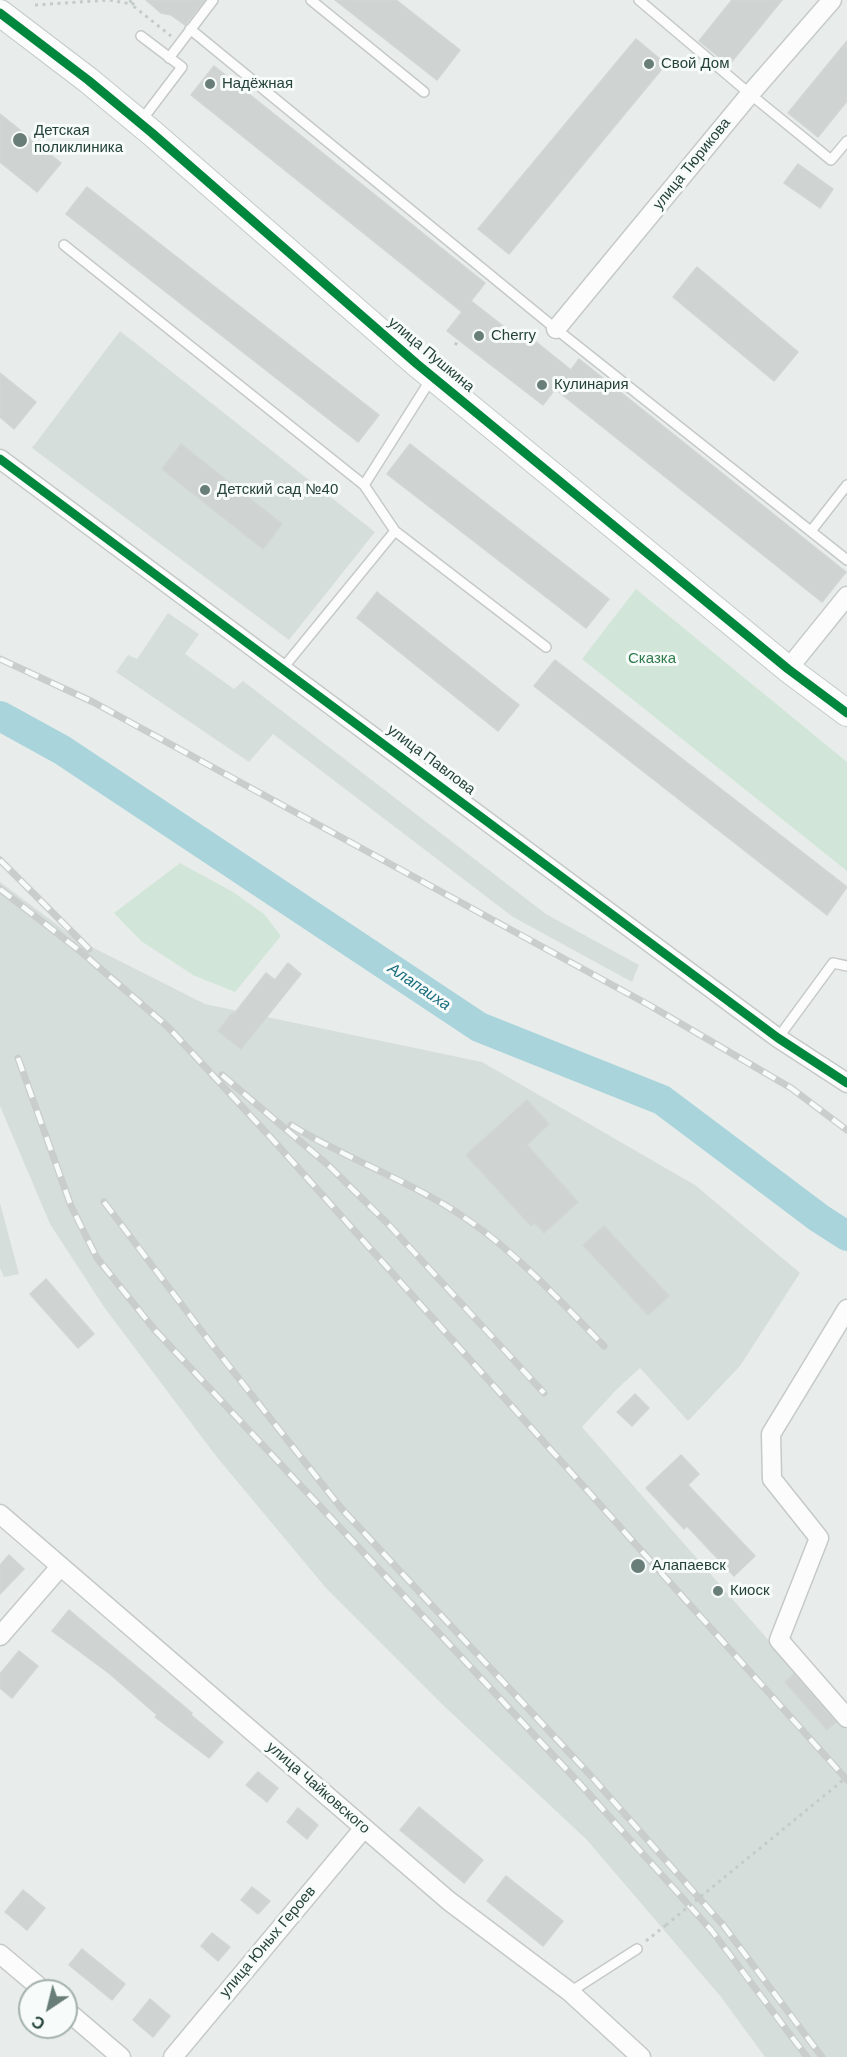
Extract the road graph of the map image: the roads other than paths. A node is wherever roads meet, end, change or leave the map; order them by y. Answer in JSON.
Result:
{"nodes":[{"id":1,"x":213,"y":0,"type":"edge"},
{"id":2,"x":311,"y":0,"type":"edge"},
{"id":3,"x":639,"y":0,"type":"edge"},
{"id":4,"x":832,"y":0,"type":"edge"},
{"id":5,"x":0,"y":13,"type":"edge"},
{"id":6,"x":190,"y":29,"type":"junction"},
{"id":7,"x":141,"y":36,"type":"dead end"},
{"id":8,"x":169,"y":58,"type":"junction"},
{"id":9,"x":424,"y":92,"type":"dead end"},
{"id":10,"x":750,"y":94,"type":"junction"},
{"id":11,"x":139,"y":123,"type":"junction"},
{"id":12,"x":847,"y":141,"type":"edge"},
{"id":13,"x":64,"y":245,"type":"dead end"},
{"id":14,"x":556,"y":330,"type":"junction"},
{"id":15,"x":432,"y":377,"type":"junction"},
{"id":16,"x":0,"y":459,"type":"edge"},
{"id":17,"x":364,"y":485,"type":"junction"},
{"id":18,"x":847,"y":485,"type":"edge"},
{"id":19,"x":395,"y":531,"type":"junction"},
{"id":20,"x":811,"y":531,"type":"junction"},
{"id":21,"x":847,"y":560,"type":"edge"},
{"id":22,"x":847,"y":596,"type":"edge"},
{"id":23,"x":546,"y":647,"type":"dead end"},
{"id":24,"x":283,"y":668,"type":"junction"},
{"id":25,"x":788,"y":669,"type":"junction"},
{"id":26,"x":847,"y":713,"type":"edge"},
{"id":27,"x":847,"y":966,"type":"edge"},
{"id":28,"x":778,"y":1038,"type":"junction"},
{"id":29,"x":847,"y":1083,"type":"edge"},
{"id":30,"x":847,"y":1309,"type":"edge"},
{"id":31,"x":0,"y":1514,"type":"edge"},
{"id":32,"x":60,"y":1567,"type":"junction"},
{"id":33,"x":0,"y":1636,"type":"edge"},
{"id":34,"x":847,"y":1718,"type":"edge"},
{"id":35,"x":364,"y":1828,"type":"junction"},
{"id":36,"x":637,"y":1949,"type":"road end"},
{"id":37,"x":0,"y":1954,"type":"edge"},
{"id":38,"x":30,"y":1979,"type":"edge"},
{"id":39,"x":570,"y":1992,"type":"junction"},
{"id":40,"x":78,"y":2020,"type":"edge"},
{"id":41,"x":634,"y":2055,"type":"edge"},
{"id":42,"x":121,"y":2057,"type":"edge"},
{"id":43,"x":173,"y":2057,"type":"edge"}],
"edges":[{"from":1,"to":6,"type":"lane"},
{"from":2,"to":9,"type":"lane"},
{"from":3,"to":10,"type":"lane"},
{"from":4,"to":10,"type":"street","name":"улица Тюрикова"},
{"from":5,"to":11,"type":"street","name":"улица Пушкина"},
{"from":6,"to":8,"type":"lane"},
{"from":6,"to":14,"type":"lane"},
{"from":7,"to":8,"type":"lane"},
{"from":8,"to":11,"type":"lane"},
{"from":10,"to":12,"type":"lane"},
{"from":10,"to":14,"type":"street","name":"улица Тюрикова"},
{"from":11,"to":15,"type":"street","name":"улица Пушкина"},
{"from":13,"to":17,"type":"lane"},
{"from":14,"to":20,"type":"lane"},
{"from":15,"to":17,"type":"lane"},
{"from":15,"to":25,"type":"street","name":"улица Пушкина"},
{"from":16,"to":24,"type":"street","name":"улица Павлова"},
{"from":17,"to":19,"type":"lane"},
{"from":18,"to":20,"type":"lane"},
{"from":19,"to":23,"type":"lane"},
{"from":19,"to":24,"type":"lane"},
{"from":20,"to":21,"type":"lane"},
{"from":22,"to":25,"type":"street"},
{"from":24,"to":28,"type":"street","name":"улица Павлова"},
{"from":25,"to":26,"type":"street","name":"улица Пушкина"},
{"from":27,"to":28,"type":"lane"},
{"from":28,"to":29,"type":"street","name":"улица Павлова"},
{"from":30,"to":34,"type":"street"},
{"from":31,"to":32,"type":"street","name":"улица Чайковского"},
{"from":32,"to":33,"type":"street"},
{"from":32,"to":35,"type":"street","name":"улица Чайковского"},
{"from":35,"to":39,"type":"street","name":"улица Чайковского"},
{"from":35,"to":43,"type":"street","name":"улица Юных Героев"},
{"from":36,"to":39,"type":"lane"},
{"from":37,"to":38,"type":"street"},
{"from":39,"to":41,"type":"street","name":"улица Чайковского"},
{"from":40,"to":42,"type":"street"}]}
